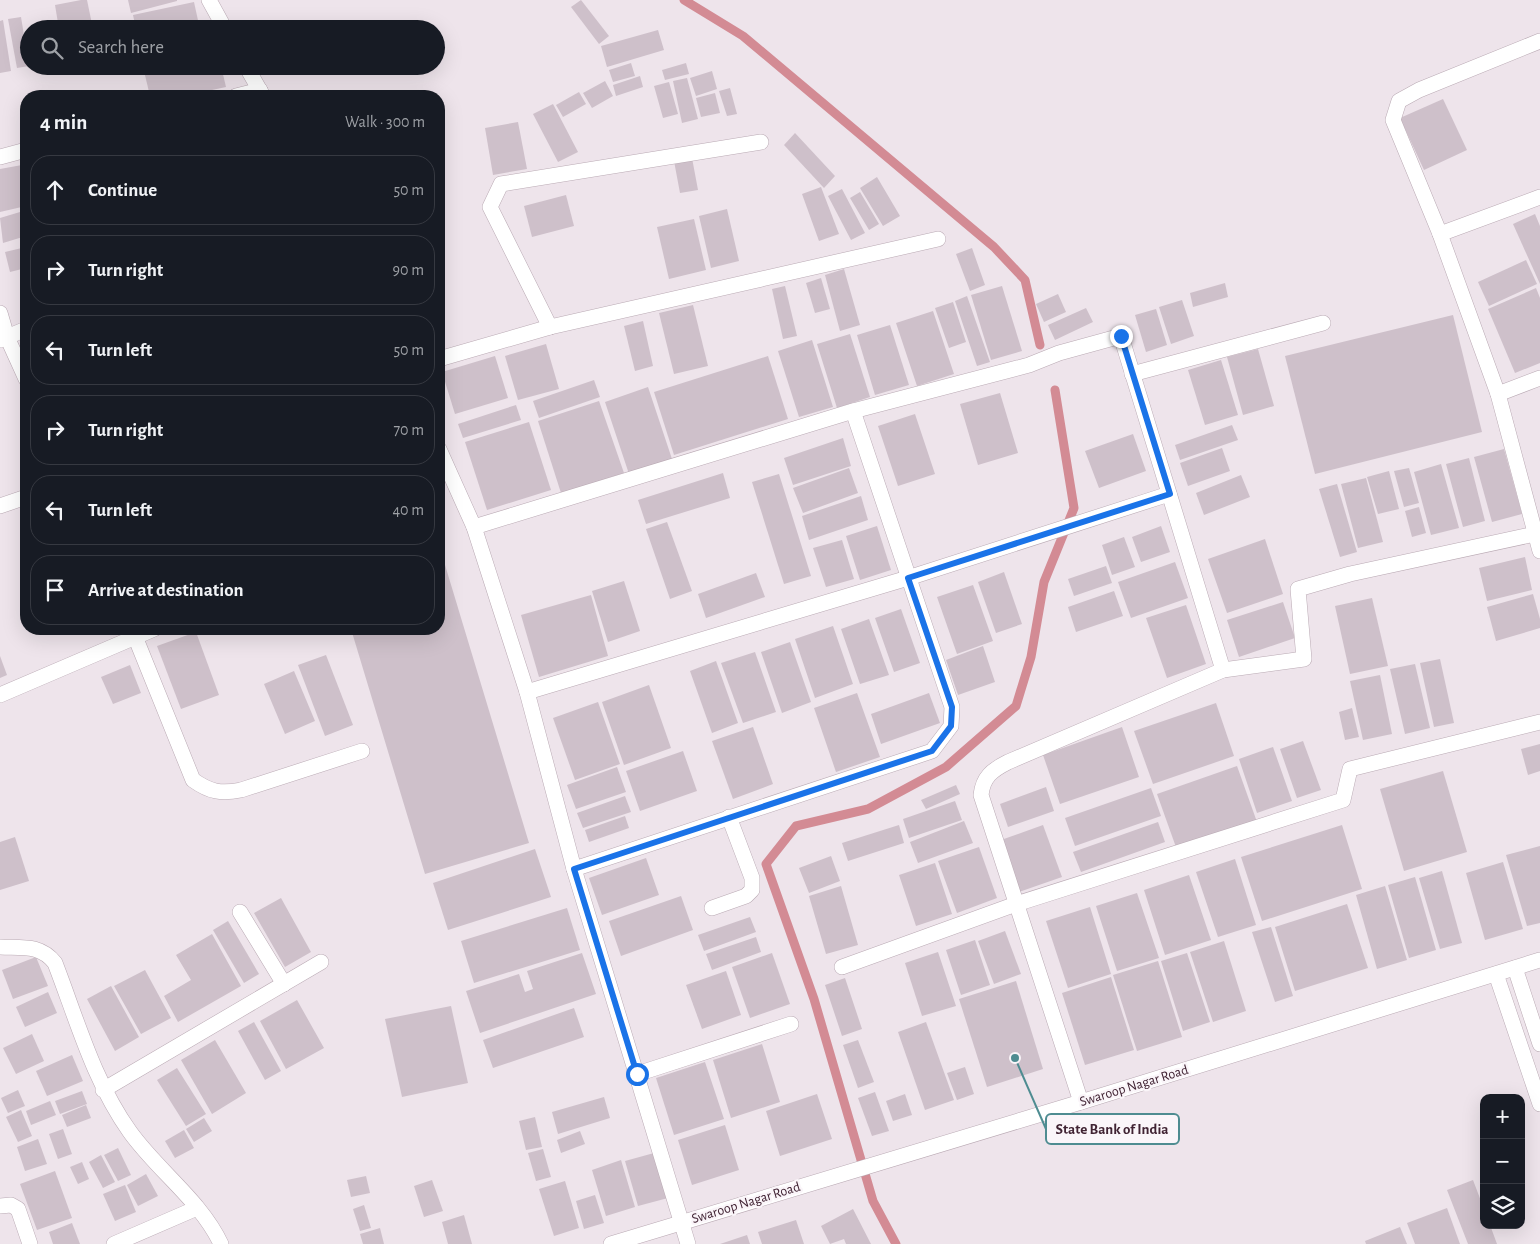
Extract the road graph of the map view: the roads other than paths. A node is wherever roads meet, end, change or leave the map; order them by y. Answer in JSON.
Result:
{"nodes":[{"id":1,"x":212,"y":1,"type":"edge"},
{"id":2,"x":221,"y":20,"type":"edge"},
{"id":3,"x":1540,"y":40,"type":"edge"},
{"id":4,"x":251,"y":75,"type":"edge"},
{"id":5,"x":259,"y":90,"type":"edge"},
{"id":6,"x":761,"y":142,"type":"dead end"},
{"id":7,"x":20,"y":152,"type":"edge"},
{"id":8,"x":0,"y":157,"type":"edge"},
{"id":9,"x":1540,"y":197,"type":"edge"},
{"id":10,"x":1440,"y":234,"type":"junction"},
{"id":11,"x":938,"y":239,"type":"dead end"},
{"id":12,"x":0,"y":313,"type":"edge"},
{"id":13,"x":1323,"y":323,"type":"dead end"},
{"id":14,"x":550,"y":328,"type":"junction"},
{"id":15,"x":20,"y":331,"type":"edge"},
{"id":16,"x":4,"y":338,"type":"edge"},
{"id":17,"x":445,"y":357,"type":"edge"},
{"id":18,"x":20,"y":368,"type":"edge"},
{"id":19,"x":1132,"y":374,"type":"junction"},
{"id":20,"x":1540,"y":378,"type":"edge"},
{"id":21,"x":1498,"y":394,"type":"junction"},
{"id":22,"x":853,"y":411,"type":"junction"},
{"id":23,"x":445,"y":462,"type":"edge"},
{"id":24,"x":1170,"y":494,"type":"junction"},
{"id":25,"x":20,"y":499,"type":"edge"},
{"id":26,"x":0,"y":506,"type":"edge"},
{"id":27,"x":474,"y":526,"type":"junction"},
{"id":28,"x":1535,"y":534,"type":"junction"},
{"id":29,"x":1540,"y":551,"type":"edge"},
{"id":30,"x":908,"y":578,"type":"junction"},
{"id":31,"x":130,"y":635,"type":"edge"},
{"id":32,"x":135,"y":635,"type":"edge"},
{"id":33,"x":1223,"y":670,"type":"junction"},
{"id":34,"x":527,"y":692,"type":"junction"},
{"id":35,"x":0,"y":695,"type":"edge"},
{"id":36,"x":1540,"y":722,"type":"edge"},
{"id":37,"x":362,"y":751,"type":"dead end"},
{"id":38,"x":729,"y":817,"type":"junction"},
{"id":39,"x":574,"y":869,"type":"junction"},
{"id":40,"x":1016,"y":904,"type":"junction"},
{"id":41,"x":712,"y":908,"type":"dead end"},
{"id":42,"x":240,"y":912,"type":"dead end"},
{"id":43,"x":0,"y":947,"type":"edge"},
{"id":44,"x":1540,"y":960,"type":"edge"},
{"id":45,"x":321,"y":962,"type":"dead end"},
{"id":46,"x":842,"y":967,"type":"dead end"},
{"id":47,"x":1515,"y":968,"type":"junction"},
{"id":48,"x":1496,"y":974,"type":"junction"},
{"id":49,"x":284,"y":984,"type":"junction"},
{"id":50,"x":791,"y":1024,"type":"dead end"},
{"id":51,"x":1540,"y":1044,"type":"edge"},
{"id":52,"x":637,"y":1074,"type":"junction"},
{"id":53,"x":103,"y":1090,"type":"junction"},
{"id":54,"x":1081,"y":1102,"type":"junction"},
{"id":55,"x":1540,"y":1104,"type":"edge"},
{"id":56,"x":0,"y":1206,"type":"edge"},
{"id":57,"x":197,"y":1208,"type":"junction"},
{"id":58,"x":682,"y":1223,"type":"junction"},
{"id":59,"x":30,"y":1244,"type":"edge"},
{"id":60,"x":114,"y":1244,"type":"edge"},
{"id":61,"x":221,"y":1244,"type":"edge"},
{"id":62,"x":612,"y":1244,"type":"edge"},
{"id":63,"x":688,"y":1244,"type":"edge"}],
"edges":[{"from":1,"to":2,"type":"street"},
{"from":3,"to":10,"type":"street"},
{"from":4,"to":5,"type":"street"},
{"from":6,"to":14,"type":"street"},
{"from":7,"to":8,"type":"street"},
{"from":9,"to":10,"type":"street"},
{"from":10,"to":21,"type":"street"},
{"from":11,"to":14,"type":"street"},
{"from":12,"to":16,"type":"street"},
{"from":13,"to":19,"type":"street"},
{"from":14,"to":17,"type":"street"},
{"from":15,"to":16,"type":"street"},
{"from":16,"to":18,"type":"street"},
{"from":19,"to":22,"type":"street"},
{"from":19,"to":24,"type":"street"},
{"from":20,"to":21,"type":"street"},
{"from":21,"to":28,"type":"street"},
{"from":22,"to":27,"type":"street"},
{"from":22,"to":30,"type":"street"},
{"from":23,"to":27,"type":"street"},
{"from":24,"to":30,"type":"street"},
{"from":24,"to":33,"type":"street"},
{"from":25,"to":26,"type":"street"},
{"from":27,"to":34,"type":"street"},
{"from":28,"to":29,"type":"street"},
{"from":28,"to":33,"type":"street"},
{"from":30,"to":34,"type":"street"},
{"from":30,"to":38,"type":"street"},
{"from":31,"to":35,"type":"street"},
{"from":32,"to":37,"type":"street"},
{"from":33,"to":40,"type":"street"},
{"from":34,"to":39,"type":"street"},
{"from":36,"to":40,"type":"street"},
{"from":38,"to":39,"type":"street"},
{"from":38,"to":41,"type":"street"},
{"from":39,"to":52,"type":"street"},
{"from":40,"to":46,"type":"street"},
{"from":40,"to":54,"type":"street"},
{"from":42,"to":49,"type":"street"},
{"from":43,"to":53,"type":"street"},
{"from":44,"to":47,"type":"street","name":"Swaroop Nagar Road"},
{"from":45,"to":49,"type":"street"},
{"from":47,"to":48,"type":"street","name":"Swaroop Nagar Road"},
{"from":47,"to":51,"type":"street"},
{"from":48,"to":54,"type":"street","name":"Swaroop Nagar Road"},
{"from":48,"to":55,"type":"street"},
{"from":49,"to":53,"type":"street"},
{"from":50,"to":52,"type":"street"},
{"from":52,"to":58,"type":"street"},
{"from":53,"to":57,"type":"street"},
{"from":54,"to":58,"type":"street","name":"Swaroop Nagar Road"},
{"from":56,"to":59,"type":"street"},
{"from":57,"to":60,"type":"street"},
{"from":57,"to":61,"type":"street"},
{"from":58,"to":62,"type":"street","name":"Swaroop Nagar Road"},
{"from":58,"to":63,"type":"street"}]}
